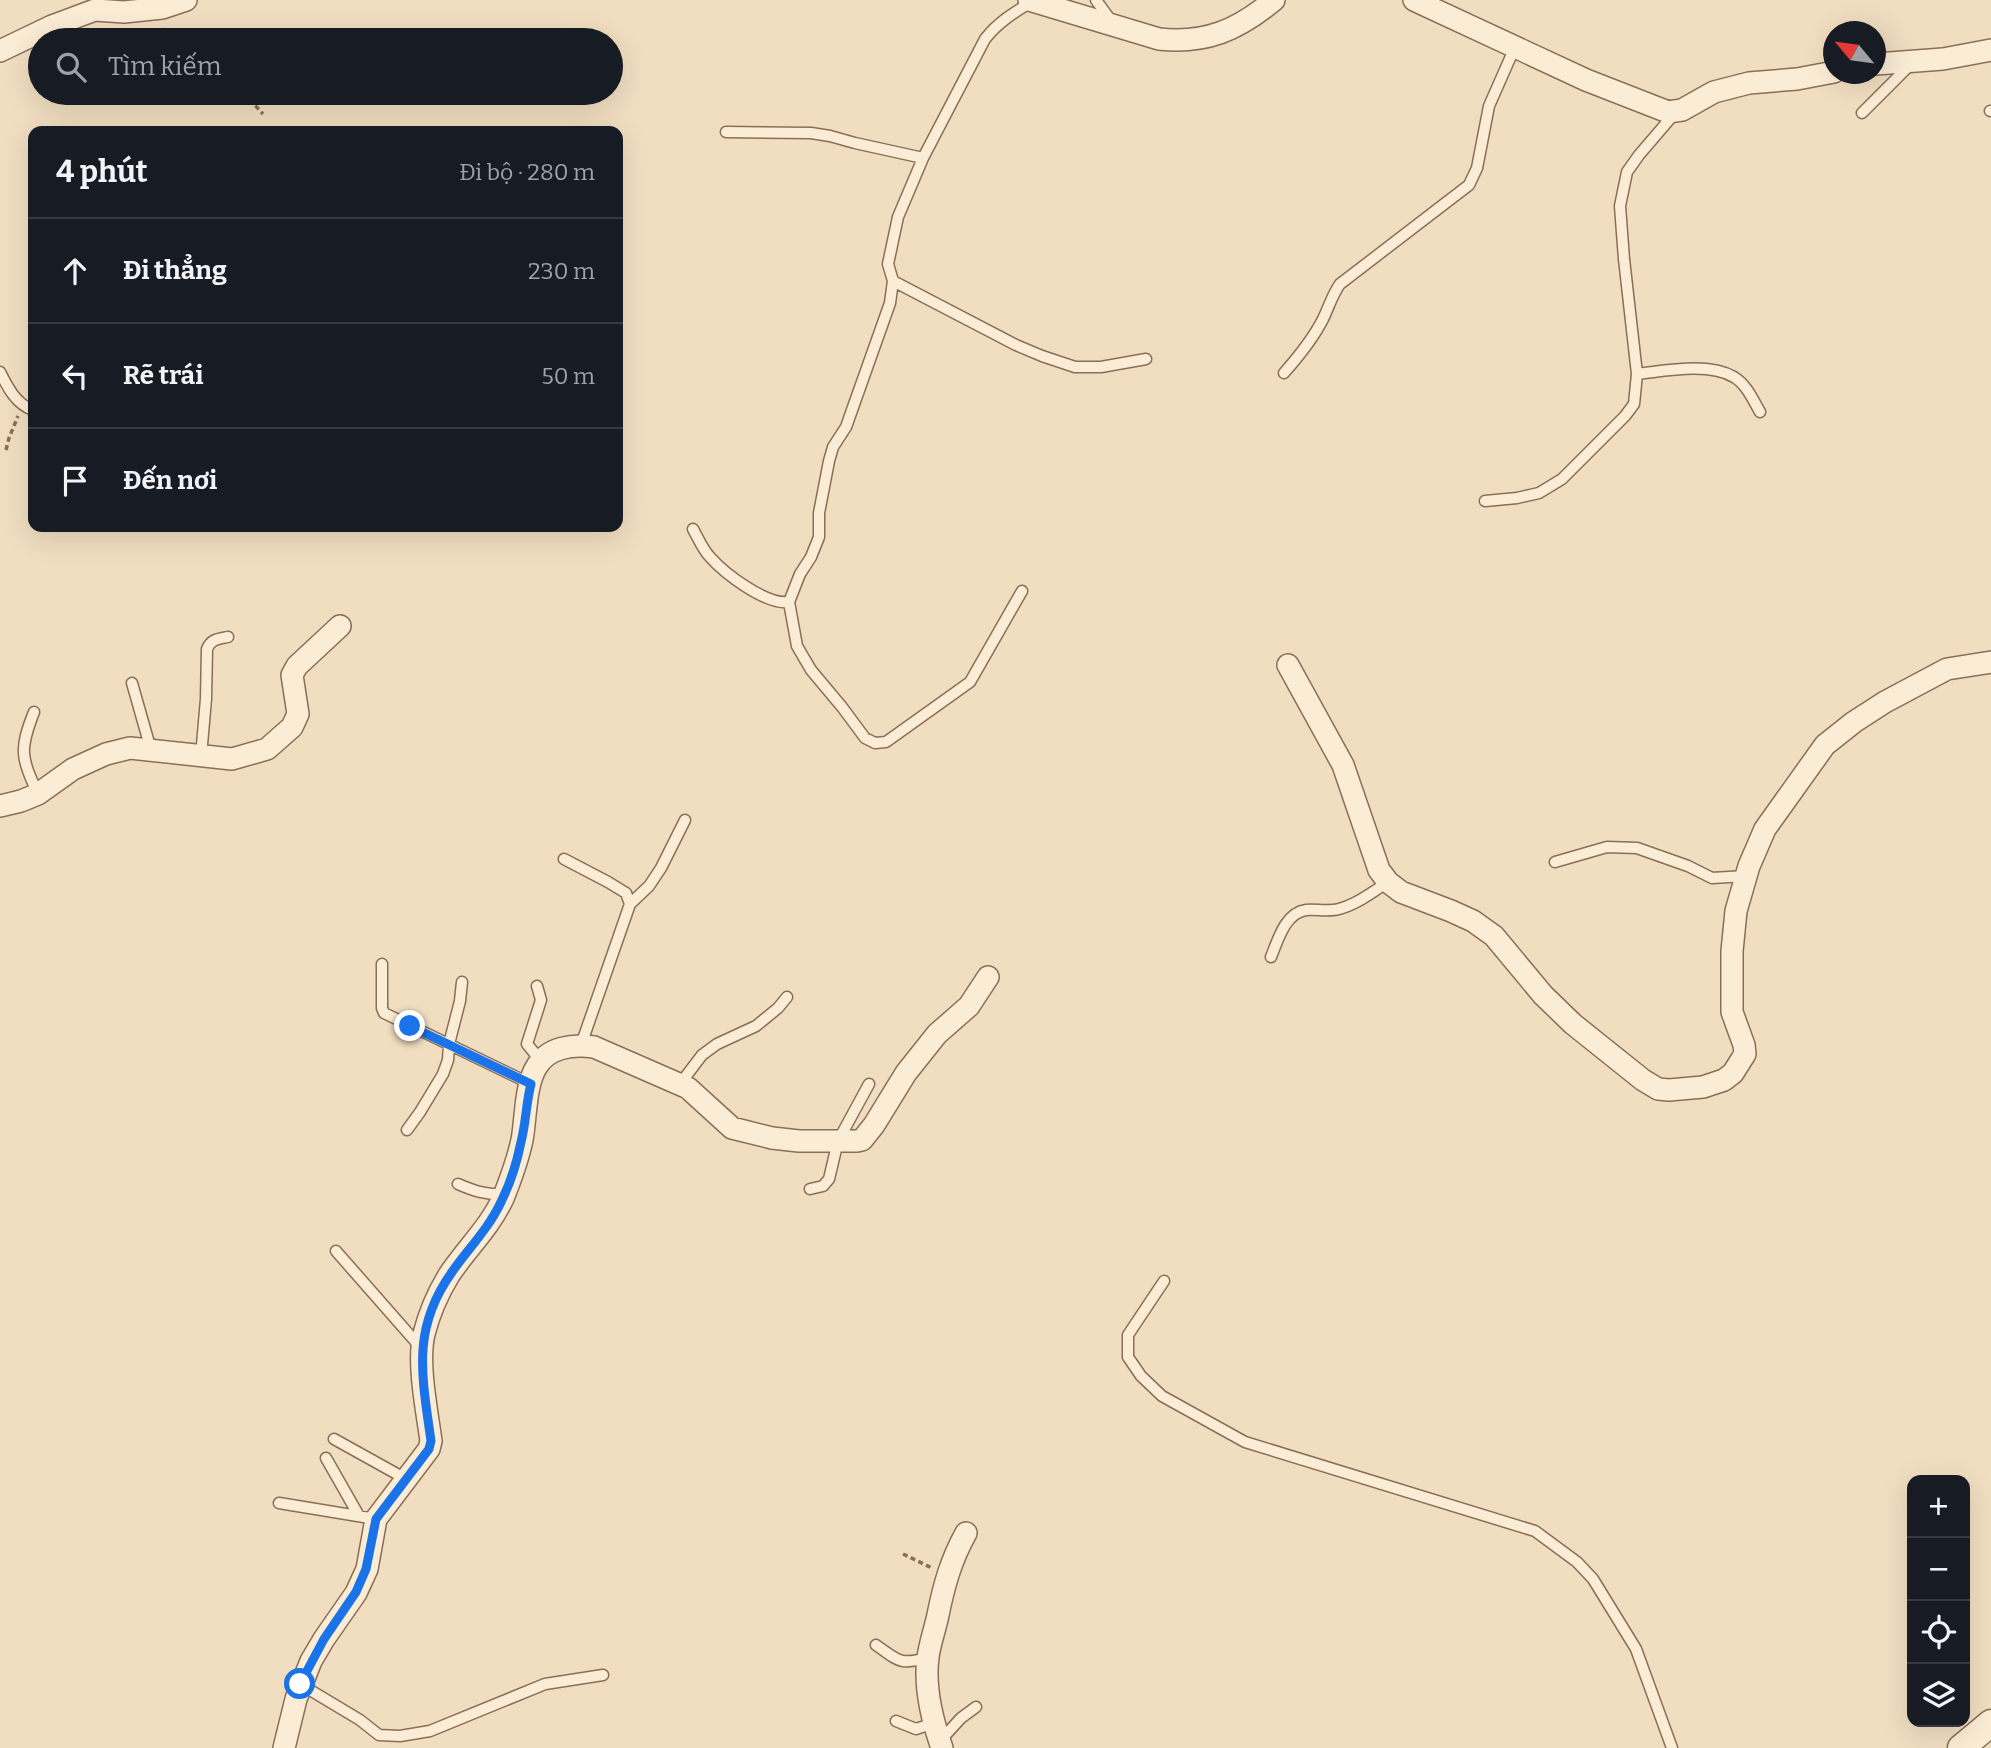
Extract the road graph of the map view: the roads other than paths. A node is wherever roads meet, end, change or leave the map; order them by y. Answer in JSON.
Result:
{"nodes":[{"id":1,"x":186,"y":0,"type":"edge"},
{"id":2,"x":1096,"y":0,"type":"edge"},
{"id":3,"x":1274,"y":0,"type":"edge"},
{"id":4,"x":1414,"y":0,"type":"edge"},
{"id":5,"x":1031,"y":1,"type":"edge"},
{"id":6,"x":1114,"y":24,"type":"junction"},
{"id":7,"x":63,"y":28,"type":"edge"},
{"id":8,"x":28,"y":42,"type":"edge"},
{"id":9,"x":1515,"y":47,"type":"junction"},
{"id":10,"x":1991,"y":50,"type":"edge"},
{"id":11,"x":0,"y":51,"type":"edge"},
{"id":12,"x":1913,"y":62,"type":"junction"},
{"id":13,"x":1886,"y":63,"type":"edge"},
{"id":14,"x":1823,"y":74,"type":"edge"},
{"id":15,"x":1676,"y":111,"type":"junction"},
{"id":16,"x":1862,"y":113,"type":"dead end"},
{"id":17,"x":726,"y":132,"type":"dead end"},
{"id":18,"x":923,"y":158,"type":"junction"},
{"id":19,"x":893,"y":281,"type":"junction"},
{"id":20,"x":1146,"y":359,"type":"dead end"},
{"id":21,"x":0,"y":372,"type":"edge"},
{"id":22,"x":1284,"y":373,"type":"dead end"},
{"id":23,"x":1637,"y":374,"type":"junction"},
{"id":24,"x":28,"y":408,"type":"edge"},
{"id":25,"x":1760,"y":412,"type":"dead end"},
{"id":26,"x":1485,"y":501,"type":"dead end"},
{"id":27,"x":693,"y":529,"type":"dead end"},
{"id":28,"x":1022,"y":591,"type":"dead end"},
{"id":29,"x":789,"y":602,"type":"junction"},
{"id":30,"x":340,"y":626,"type":"dead end"},
{"id":31,"x":228,"y":637,"type":"dead end"},
{"id":32,"x":1991,"y":662,"type":"edge"},
{"id":33,"x":1288,"y":664,"type":"dead end"},
{"id":34,"x":132,"y":683,"type":"dead end"},
{"id":35,"x":34,"y":712,"type":"dead end"},
{"id":36,"x":151,"y":750,"type":"junction"},
{"id":37,"x":201,"y":756,"type":"junction"},
{"id":38,"x":38,"y":794,"type":"junction"},
{"id":39,"x":0,"y":806,"type":"edge"},
{"id":40,"x":685,"y":820,"type":"dead end"},
{"id":41,"x":564,"y":859,"type":"dead end"},
{"id":42,"x":1555,"y":862,"type":"dead end"},
{"id":43,"x":1746,"y":876,"type":"junction"},
{"id":44,"x":1388,"y":882,"type":"junction"},
{"id":45,"x":630,"y":904,"type":"junction"},
{"id":46,"x":1271,"y":957,"type":"dead end"},
{"id":47,"x":382,"y":964,"type":"dead end"},
{"id":48,"x":988,"y":977,"type":"dead end"},
{"id":49,"x":462,"y":982,"type":"dead end"},
{"id":50,"x":537,"y":986,"type":"dead end"},
{"id":51,"x":787,"y":998,"type":"dead end"},
{"id":52,"x":449,"y":1044,"type":"junction"},
{"id":53,"x":580,"y":1045,"type":"junction"},
{"id":54,"x":541,"y":1061,"type":"junction"},
{"id":55,"x":531,"y":1084,"type":"junction"},
{"id":56,"x":680,"y":1084,"type":"junction"},
{"id":57,"x":869,"y":1084,"type":"dead end"},
{"id":58,"x":407,"y":1130,"type":"dead end"},
{"id":59,"x":838,"y":1141,"type":"junction"},
{"id":60,"x":458,"y":1184,"type":"dead end"},
{"id":61,"x":810,"y":1189,"type":"dead end"},
{"id":62,"x":505,"y":1194,"type":"junction"},
{"id":63,"x":336,"y":1251,"type":"dead end"},
{"id":64,"x":1164,"y":1281,"type":"dead end"},
{"id":65,"x":422,"y":1349,"type":"junction"},
{"id":66,"x":334,"y":1438,"type":"dead end"},
{"id":67,"x":326,"y":1458,"type":"dead end"},
{"id":68,"x":406,"y":1479,"type":"junction"},
{"id":69,"x":279,"y":1503,"type":"dead end"},
{"id":70,"x":368,"y":1518,"type":"junction"},
{"id":71,"x":966,"y":1533,"type":"dead end"},
{"id":72,"x":876,"y":1645,"type":"dead end"},
{"id":73,"x":928,"y":1658,"type":"junction"},
{"id":74,"x":603,"y":1675,"type":"dead end"},
{"id":75,"x":300,"y":1684,"type":"junction"},
{"id":76,"x":976,"y":1707,"type":"dead end"},
{"id":77,"x":896,"y":1721,"type":"dead end"},
{"id":78,"x":1990,"y":1725,"type":"edge"},
{"id":79,"x":938,"y":1737,"type":"edge"},
{"id":80,"x":285,"y":1748,"type":"edge"},
{"id":81,"x":1672,"y":1748,"type":"edge"},
{"id":82,"x":1961,"y":1748,"type":"edge"}],
"edges":[{"from":1,"to":7,"type":"street"},
{"from":2,"to":6,"type":"lane"},
{"from":3,"to":6,"type":"street"},
{"from":4,"to":9,"type":"street"},
{"from":5,"to":6,"type":"street"},
{"from":5,"to":18,"type":"lane"},
{"from":8,"to":11,"type":"street"},
{"from":9,"to":15,"type":"street"},
{"from":9,"to":22,"type":"lane"},
{"from":10,"to":12,"type":"street"},
{"from":12,"to":13,"type":"street"},
{"from":12,"to":16,"type":"lane"},
{"from":14,"to":15,"type":"street"},
{"from":15,"to":23,"type":"lane"},
{"from":17,"to":18,"type":"lane"},
{"from":18,"to":19,"type":"lane"},
{"from":19,"to":20,"type":"lane"},
{"from":19,"to":29,"type":"lane"},
{"from":21,"to":24,"type":"lane"},
{"from":23,"to":25,"type":"lane"},
{"from":23,"to":26,"type":"lane"},
{"from":27,"to":29,"type":"lane"},
{"from":28,"to":29,"type":"lane"},
{"from":30,"to":37,"type":"street"},
{"from":31,"to":37,"type":"lane"},
{"from":32,"to":43,"type":"street"},
{"from":33,"to":44,"type":"street"},
{"from":34,"to":36,"type":"lane"},
{"from":35,"to":38,"type":"lane"},
{"from":36,"to":37,"type":"street"},
{"from":36,"to":38,"type":"street"},
{"from":38,"to":39,"type":"street"},
{"from":40,"to":45,"type":"lane"},
{"from":41,"to":45,"type":"lane"},
{"from":42,"to":43,"type":"lane"},
{"from":43,"to":44,"type":"street"},
{"from":44,"to":46,"type":"lane"},
{"from":45,"to":53,"type":"lane"},
{"from":47,"to":52,"type":"lane"},
{"from":48,"to":59,"type":"street"},
{"from":49,"to":52,"type":"lane"},
{"from":50,"to":54,"type":"lane"},
{"from":51,"to":56,"type":"lane"},
{"from":52,"to":55,"type":"lane"},
{"from":52,"to":58,"type":"lane"},
{"from":53,"to":54,"type":"street"},
{"from":53,"to":56,"type":"street"},
{"from":54,"to":55,"type":"street"},
{"from":55,"to":62,"type":"street"},
{"from":56,"to":59,"type":"street"},
{"from":57,"to":59,"type":"lane"},
{"from":59,"to":61,"type":"lane"},
{"from":60,"to":62,"type":"lane"},
{"from":62,"to":65,"type":"street"},
{"from":63,"to":65,"type":"lane"},
{"from":64,"to":81,"type":"lane"},
{"from":65,"to":68,"type":"street"},
{"from":66,"to":68,"type":"lane"},
{"from":67,"to":70,"type":"lane"},
{"from":68,"to":70,"type":"street"},
{"from":69,"to":70,"type":"lane"},
{"from":70,"to":75,"type":"street"},
{"from":71,"to":73,"type":"street"},
{"from":72,"to":73,"type":"lane"},
{"from":73,"to":79,"type":"street"},
{"from":74,"to":75,"type":"lane"},
{"from":75,"to":80,"type":"street"},
{"from":76,"to":79,"type":"lane"},
{"from":77,"to":79,"type":"lane"},
{"from":78,"to":82,"type":"street"}]}
